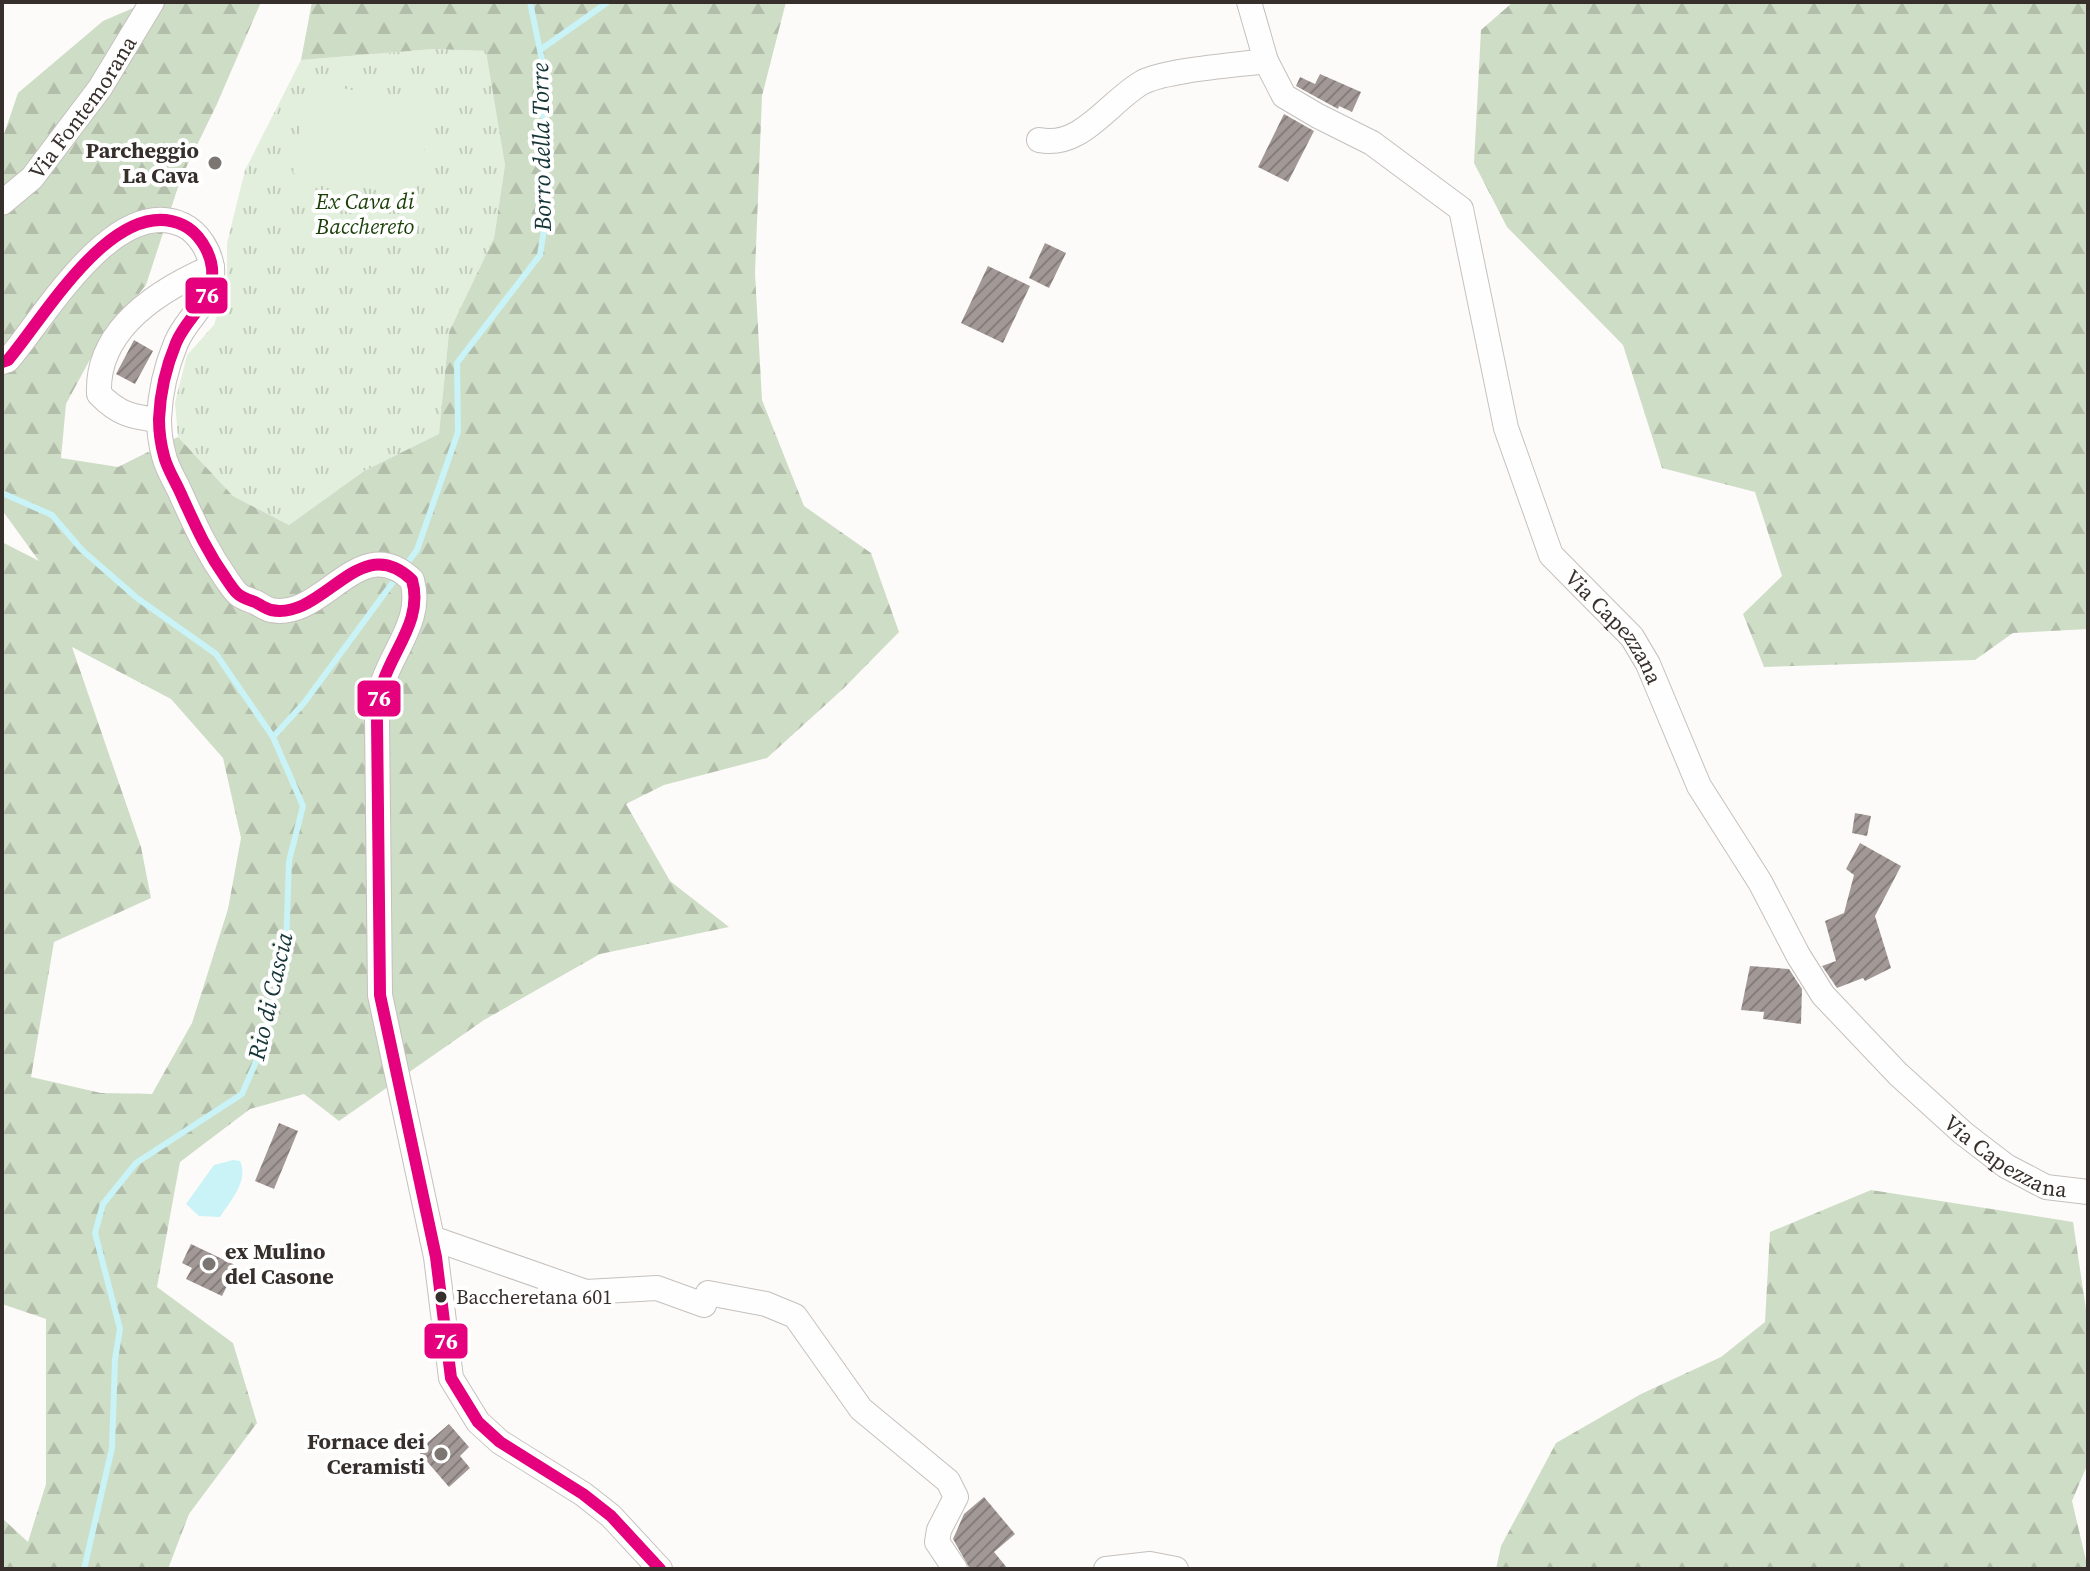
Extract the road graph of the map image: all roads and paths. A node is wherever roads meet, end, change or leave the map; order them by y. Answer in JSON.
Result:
{"nodes":[{"id":1,"x":152,"y":2,"type":"edge"},
{"id":2,"x":1249,"y":2,"type":"edge"},
{"id":3,"x":1266,"y":61,"type":"junction"},
{"id":4,"x":1039,"y":140,"type":"dead end"},
{"id":5,"x":2,"y":203,"type":"edge"},
{"id":6,"x":212,"y":267,"type":"junction"},
{"id":7,"x":2,"y":362,"type":"edge"},
{"id":8,"x":159,"y":420,"type":"junction"},
{"id":9,"x":2088,"y":1192,"type":"edge"},
{"id":10,"x":432,"y":1238,"type":"junction"},
{"id":11,"x":660,"y":1569,"type":"edge"},
{"id":12,"x":955,"y":1569,"type":"edge"},
{"id":13,"x":1106,"y":1569,"type":"edge"},
{"id":14,"x":1176,"y":1569,"type":"edge"}],
"edges":[{"from":1,"to":5,"type":"street","name":"Via Fontemorana"},
{"from":2,"to":3,"type":"street","name":"Via Capezzana"},
{"from":3,"to":4,"type":"street"},
{"from":3,"to":9,"type":"street","name":"Via Capezzana"},
{"from":6,"to":7,"type":"street"},
{"from":6,"to":8,"type":"street"},
{"from":6,"to":8,"type":"street"},
{"from":8,"to":10,"type":"street"},
{"from":10,"to":11,"type":"street"},
{"from":10,"to":12,"type":"street"},
{"from":13,"to":14,"type":"street"}]}
